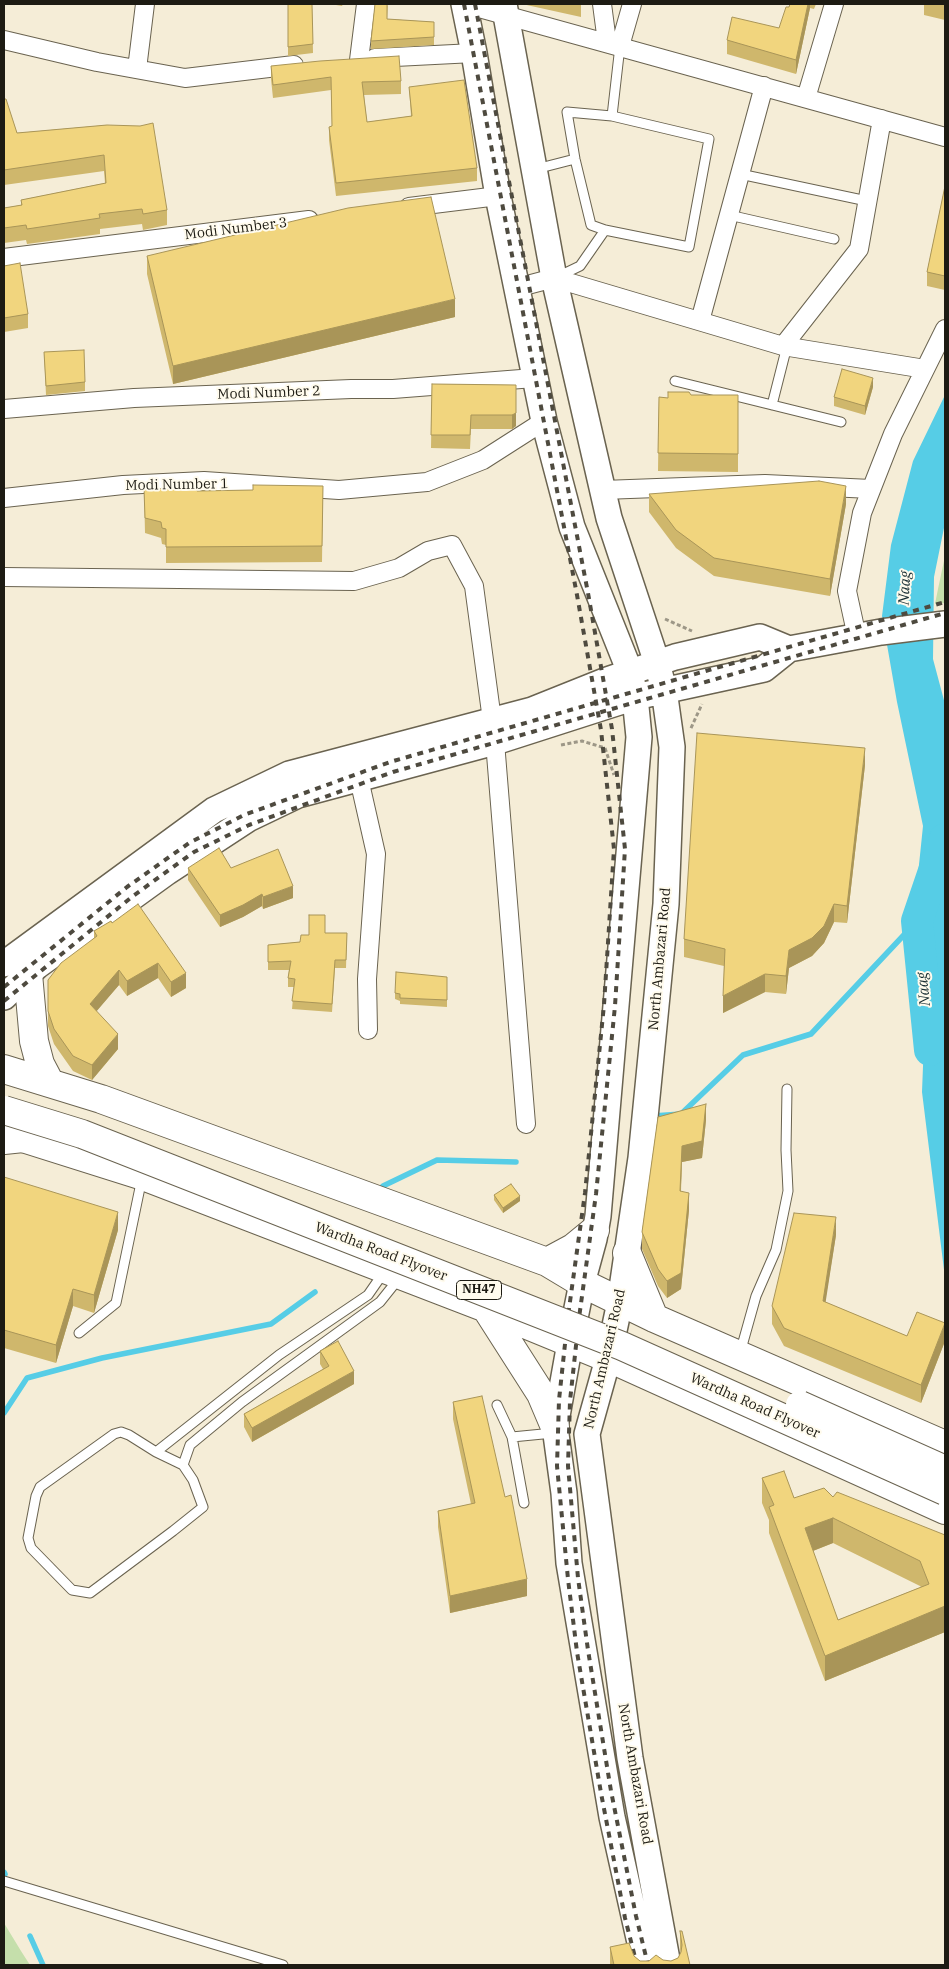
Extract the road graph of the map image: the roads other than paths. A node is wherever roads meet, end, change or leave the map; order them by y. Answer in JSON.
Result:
{"nodes":[{"id":1,"x":145,"y":4,"type":"edge"},
{"id":2,"x":366,"y":4,"type":"edge"},
{"id":3,"x":464,"y":4,"type":"edge"},
{"id":4,"x":602,"y":4,"type":"edge"},
{"id":5,"x":632,"y":4,"type":"edge"},
{"id":6,"x":834,"y":4,"type":"edge"},
{"id":7,"x":504,"y":9,"type":"edge"},
{"id":8,"x":4,"y":40,"type":"edge"},
{"id":9,"x":613,"y":44,"type":"junction"},
{"id":10,"x":474,"y":53,"type":"junction"},
{"id":11,"x":309,"y":64,"type":"edge"},
{"id":12,"x":137,"y":69,"type":"junction"},
{"id":13,"x":764,"y":86,"type":"junction"},
{"id":14,"x":806,"y":98,"type":"junction"},
{"id":15,"x":612,"y":116,"type":"junction"},
{"id":16,"x":882,"y":119,"type":"junction"},
{"id":17,"x":945,"y":137,"type":"edge"},
{"id":18,"x":575,"y":160,"type":"junction"},
{"id":19,"x":534,"y":170,"type":"junction"},
{"id":20,"x":740,"y":174,"type":"junction"},
{"id":21,"x":498,"y":196,"type":"junction"},
{"id":22,"x":867,"y":201,"type":"junction"},
{"id":23,"x":389,"y":210,"type":"edge"},
{"id":24,"x":729,"y":215,"type":"junction"},
{"id":25,"x":330,"y":217,"type":"edge"},
{"id":26,"x":605,"y":230,"type":"junction"},
{"id":27,"x":834,"y":239,"type":"dead end"},
{"id":28,"x":4,"y":258,"type":"edge"},
{"id":29,"x":554,"y":278,"type":"junction"},
{"id":30,"x":516,"y":288,"type":"junction"},
{"id":31,"x":700,"y":321,"type":"junction"},
{"id":32,"x":945,"y":328,"type":"edge"},
{"id":33,"x":785,"y":346,"type":"junction"},
{"id":34,"x":925,"y":369,"type":"junction"},
{"id":35,"x":534,"y":378,"type":"junction"},
{"id":36,"x":675,"y":381,"type":"dead end"},
{"id":37,"x":772,"y":405,"type":"junction"},
{"id":38,"x":4,"y":409,"type":"edge"},
{"id":39,"x":544,"y":421,"type":"junction"},
{"id":40,"x":841,"y":422,"type":"dead end"},
{"id":41,"x":871,"y":489,"type":"junction"},
{"id":42,"x":603,"y":490,"type":"junction"},
{"id":43,"x":4,"y":498,"type":"edge"},
{"id":44,"x":4,"y":577,"type":"edge"},
{"id":45,"x":945,"y":624,"type":"edge"},
{"id":46,"x":857,"y":637,"type":"junction"},
{"id":47,"x":789,"y":649,"type":"junction"},
{"id":48,"x":657,"y":663,"type":"junction"},
{"id":49,"x":630,"y":672,"type":"junction"},
{"id":50,"x":664,"y":690,"type":"junction"},
{"id":51,"x":635,"y":697,"type":"junction"},
{"id":52,"x":494,"y":731,"type":"junction"},
{"id":53,"x":359,"y":779,"type":"junction"},
{"id":54,"x":16,"y":969,"type":"edge"},
{"id":55,"x":4,"y":997,"type":"edge"},
{"id":56,"x":368,"y":1030,"type":"dead end"},
{"id":57,"x":4,"y":1069,"type":"edge"},
{"id":58,"x":50,"y":1083,"type":"junction"},
{"id":59,"x":787,"y":1089,"type":"dead end"},
{"id":60,"x":4,"y":1090,"type":"edge"},
{"id":61,"x":4,"y":1110,"type":"edge"},
{"id":62,"x":526,"y":1124,"type":"dead end"},
{"id":63,"x":10,"y":1137,"type":"edge"},
{"id":64,"x":143,"y":1176,"type":"junction"},
{"id":65,"x":596,"y":1230,"type":"junction"},
{"id":66,"x":627,"y":1253,"type":"junction"},
{"id":67,"x":547,"y":1262,"type":"junction"},
{"id":68,"x":394,"y":1272,"type":"junction"},
{"id":69,"x":582,"y":1283,"type":"junction"},
{"id":70,"x":620,"y":1302,"type":"junction"},
{"id":71,"x":486,"y":1308,"type":"junction"},
{"id":72,"x":654,"y":1318,"type":"junction"},
{"id":73,"x":79,"y":1333,"type":"dead end"},
{"id":74,"x":570,"y":1343,"type":"junction"},
{"id":75,"x":739,"y":1355,"type":"junction"},
{"id":76,"x":608,"y":1359,"type":"junction"},
{"id":77,"x":497,"y":1404,"type":"dead end"},
{"id":78,"x":556,"y":1430,"type":"junction"},
{"id":79,"x":512,"y":1437,"type":"junction"},
{"id":80,"x":945,"y":1445,"type":"edge"},
{"id":81,"x":156,"y":1452,"type":"junction"},
{"id":82,"x":183,"y":1465,"type":"junction"},
{"id":83,"x":945,"y":1470,"type":"edge"},
{"id":84,"x":945,"y":1491,"type":"edge"},
{"id":85,"x":524,"y":1503,"type":"dead end"},
{"id":86,"x":945,"y":1510,"type":"edge"},
{"id":87,"x":641,"y":1810,"type":"junction"},
{"id":88,"x":612,"y":1817,"type":"junction"},
{"id":89,"x":4,"y":1881,"type":"edge"},
{"id":90,"x":283,"y":1965,"type":"edge"},
{"id":91,"x":645,"y":1965,"type":"edge"},
{"id":92,"x":668,"y":1965,"type":"edge"}],
"edges":[{"from":1,"to":12,"type":"street"},
{"from":2,"to":10,"type":"street"},
{"from":3,"to":7,"type":"street"},
{"from":3,"to":10,"type":"main road","name":"North Ambazari Road"},
{"from":4,"to":9,"type":"street"},
{"from":5,"to":9,"type":"street"},
{"from":6,"to":14,"type":"street"},
{"from":7,"to":9,"type":"street"},
{"from":7,"to":19,"type":"main road","name":"North Ambazari Road"},
{"from":8,"to":12,"type":"street"},
{"from":9,"to":13,"type":"street"},
{"from":9,"to":15,"type":"lane"},
{"from":10,"to":21,"type":"main road","name":"North Ambazari Road"},
{"from":11,"to":12,"type":"street"},
{"from":13,"to":14,"type":"street"},
{"from":13,"to":20,"type":"street"},
{"from":14,"to":16,"type":"street"},
{"from":15,"to":18,"type":"lane"},
{"from":15,"to":26,"type":"lane"},
{"from":16,"to":17,"type":"street"},
{"from":16,"to":22,"type":"street"},
{"from":18,"to":19,"type":"lane"},
{"from":18,"to":26,"type":"lane"},
{"from":19,"to":29,"type":"main road","name":"North Ambazari Road"},
{"from":20,"to":22,"type":"lane"},
{"from":20,"to":24,"type":"street"},
{"from":21,"to":23,"type":"street"},
{"from":21,"to":30,"type":"main road","name":"North Ambazari Road"},
{"from":22,"to":33,"type":"street"},
{"from":24,"to":27,"type":"lane"},
{"from":24,"to":31,"type":"street"},
{"from":25,"to":28,"type":"street","name":"Modi Number 3"},
{"from":26,"to":29,"type":"lane"},
{"from":29,"to":30,"type":"street"},
{"from":29,"to":31,"type":"street"},
{"from":29,"to":42,"type":"main road","name":"North Ambazari Road"},
{"from":30,"to":35,"type":"main road","name":"North Ambazari Road"},
{"from":31,"to":33,"type":"street"},
{"from":32,"to":34,"type":"street"},
{"from":33,"to":34,"type":"street"},
{"from":33,"to":37,"type":"lane"},
{"from":34,"to":41,"type":"street"},
{"from":35,"to":38,"type":"street","name":"Modi Number 2"},
{"from":35,"to":39,"type":"main road","name":"North Ambazari Road"},
{"from":36,"to":37,"type":"lane"},
{"from":37,"to":40,"type":"lane"},
{"from":39,"to":43,"type":"street","name":"Modi Number 1"},
{"from":39,"to":49,"type":"main road","name":"North Ambazari Road"},
{"from":41,"to":42,"type":"street"},
{"from":41,"to":46,"type":"street"},
{"from":42,"to":48,"type":"main road","name":"North Ambazari Road"},
{"from":44,"to":52,"type":"street"},
{"from":45,"to":46,"type":"main road"},
{"from":46,"to":47,"type":"main road"},
{"from":47,"to":48,"type":"main road"},
{"from":47,"to":50,"type":"main road"},
{"from":48,"to":49,"type":"main road"},
{"from":48,"to":50,"type":"main road","name":"North Ambazari Road"},
{"from":49,"to":51,"type":"main road","name":"North Ambazari Road"},
{"from":49,"to":52,"type":"main road"},
{"from":50,"to":51,"type":"main road"},
{"from":50,"to":66,"type":"main road","name":"North Ambazari Road"},
{"from":51,"to":52,"type":"main road"},
{"from":51,"to":65,"type":"main road","name":"North Ambazari Road"},
{"from":52,"to":53,"type":"main road"},
{"from":52,"to":54,"type":"main road"},
{"from":52,"to":62,"type":"street"},
{"from":53,"to":54,"type":"main road"},
{"from":53,"to":56,"type":"street"},
{"from":54,"to":55,"type":"main road"},
{"from":54,"to":58,"type":"main road"},
{"from":57,"to":58,"type":"main road"},
{"from":58,"to":67,"type":"main road"},
{"from":59,"to":75,"type":"lane"},
{"from":60,"to":83,"type":"main road","name":"Wardha Road Flyover","number":"NH47","bridge":true},
{"from":61,"to":84,"type":"main road","name":"Wardha Road Flyover","number":"NH47","bridge":true},
{"from":63,"to":64,"type":"main road"},
{"from":64,"to":68,"type":"main road"},
{"from":64,"to":73,"type":"lane"},
{"from":65,"to":67,"type":"main road"},
{"from":65,"to":69,"type":"main road","name":"North Ambazari Road"},
{"from":66,"to":70,"type":"main road","name":"North Ambazari Road"},
{"from":66,"to":72,"type":"main road"},
{"from":67,"to":69,"type":"main road"},
{"from":68,"to":71,"type":"main road"},
{"from":68,"to":81,"type":"lane"},
{"from":68,"to":82,"type":"lane"},
{"from":69,"to":70,"type":"main road"},
{"from":69,"to":74,"type":"main road","name":"North Ambazari Road"},
{"from":70,"to":72,"type":"main road"},
{"from":70,"to":76,"type":"main road","name":"North Ambazari Road"},
{"from":71,"to":74,"type":"main road"},
{"from":71,"to":78,"type":"main road"},
{"from":72,"to":75,"type":"main road"},
{"from":74,"to":76,"type":"main road"},
{"from":74,"to":78,"type":"main road","name":"North Ambazari Road"},
{"from":75,"to":80,"type":"main road"},
{"from":76,"to":86,"type":"main road"},
{"from":76,"to":87,"type":"main road","name":"North Ambazari Road"},
{"from":77,"to":79,"type":"lane"},
{"from":78,"to":79,"type":"lane"},
{"from":78,"to":88,"type":"main road","name":"North Ambazari Road"},
{"from":79,"to":85,"type":"lane"},
{"from":81,"to":82,"type":"lane"},
{"from":81,"to":82,"type":"lane"},
{"from":87,"to":88,"type":"main road"},
{"from":87,"to":92,"type":"main road","name":"North Ambazari Road"},
{"from":88,"to":91,"type":"main road","name":"North Ambazari Road"},
{"from":89,"to":90,"type":"lane"}]}
